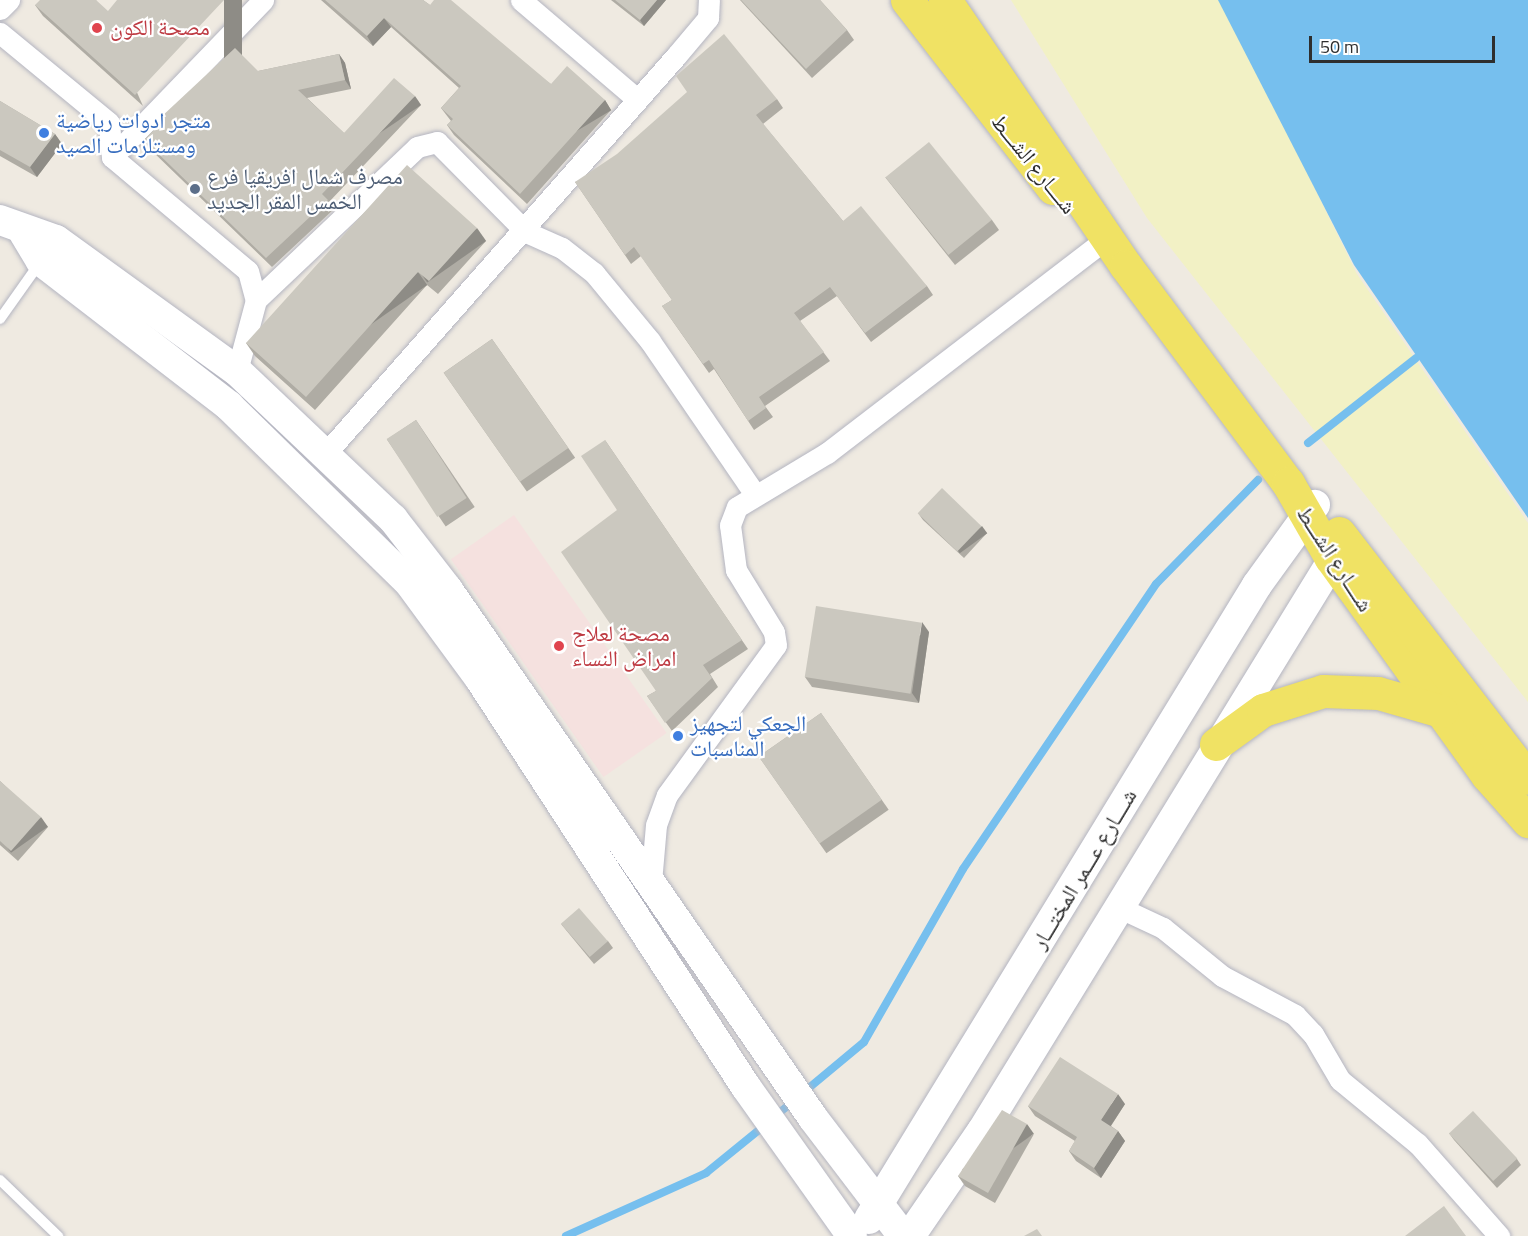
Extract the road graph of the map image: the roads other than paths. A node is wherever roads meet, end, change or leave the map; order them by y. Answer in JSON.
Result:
{"nodes":[{"id":1,"x":9,"y":0,"type":"edge"},
{"id":2,"x":263,"y":0,"type":"edge"},
{"id":3,"x":521,"y":0,"type":"edge"},
{"id":4,"x":709,"y":0,"type":"edge"},
{"id":5,"x":908,"y":0,"type":"edge"},
{"id":6,"x":945,"y":0,"type":"edge"},
{"id":7,"x":0,"y":9,"type":"edge"},
{"id":8,"x":0,"y":33,"type":"edge"},
{"id":9,"x":637,"y":99,"type":"junction"},
{"id":10,"x":112,"y":157,"type":"junction"},
{"id":11,"x":12,"y":227,"type":"edge"},
{"id":12,"x":526,"y":232,"type":"junction"},
{"id":13,"x":1105,"y":240,"type":"junction"},
{"id":14,"x":49,"y":250,"type":"junction"},
{"id":15,"x":256,"y":300,"type":"junction"},
{"id":16,"x":0,"y":319,"type":"edge"},
{"id":17,"x":237,"y":370,"type":"junction"},
{"id":18,"x":326,"y":453,"type":"junction"},
{"id":19,"x":754,"y":494,"type":"junction"},
{"id":20,"x":1310,"y":512,"type":"junction"},
{"id":21,"x":1338,"y":549,"type":"junction"},
{"id":22,"x":1441,"y":711,"type":"junction"},
{"id":23,"x":1216,"y":744,"type":"junction"},
{"id":24,"x":1528,"y":778,"type":"edge"},
{"id":25,"x":1528,"y":821,"type":"edge"},
{"id":26,"x":651,"y":882,"type":"junction"},
{"id":27,"x":1116,"y":906,"type":"junction"},
{"id":28,"x":0,"y":1180,"type":"edge"},
{"id":29,"x":880,"y":1204,"type":"junction"},
{"id":30,"x":58,"y":1236,"type":"edge"},
{"id":31,"x":852,"y":1236,"type":"edge"},
{"id":32,"x":857,"y":1236,"type":"edge"},
{"id":33,"x":903,"y":1236,"type":"edge"},
{"id":34,"x":910,"y":1236,"type":"edge"},
{"id":35,"x":1499,"y":1236,"type":"edge"}],
"edges":[{"from":1,"to":7,"type":"street"},
{"from":2,"to":10,"type":"street"},
{"from":3,"to":9,"type":"street"},
{"from":4,"to":9,"type":"street"},
{"from":5,"to":13,"type":"main road","name":"شــــارع الشـــط"},
{"from":6,"to":13,"type":"main road","name":"شــــارع الشـــط"},
{"from":8,"to":10,"type":"street"},
{"from":9,"to":12,"type":"street"},
{"from":10,"to":15,"type":"street"},
{"from":11,"to":14,"type":"street"},
{"from":12,"to":15,"type":"street"},
{"from":12,"to":18,"type":"street"},
{"from":12,"to":19,"type":"street"},
{"from":13,"to":19,"type":"street"},
{"from":13,"to":20,"type":"main road","name":"شــــارع الشـــط"},
{"from":14,"to":16,"type":"lane"},
{"from":14,"to":17,"type":"street"},
{"from":14,"to":31,"type":"street"},
{"from":15,"to":17,"type":"street"},
{"from":17,"to":18,"type":"street"},
{"from":18,"to":26,"type":"street"},
{"from":19,"to":26,"type":"street"},
{"from":20,"to":21,"type":"main road","name":"شــــارع الشـــط"},
{"from":20,"to":29,"type":"street","name":"شــــارع عـــمر المختـــار"},
{"from":21,"to":22,"type":"main road","name":"شــــارع الشـــط"},
{"from":21,"to":23,"type":"street"},
{"from":21,"to":24,"type":"main road","name":"شــــارع الشـــط"},
{"from":22,"to":23,"type":"main road"},
{"from":22,"to":25,"type":"main road","name":"شــــارع الشـــط"},
{"from":23,"to":27,"type":"street"},
{"from":26,"to":29,"type":"street"},
{"from":27,"to":34,"type":"street"},
{"from":27,"to":35,"type":"street"},
{"from":28,"to":30,"type":"lane"},
{"from":29,"to":32,"type":"street","name":"شــــارع عـــمر المختـــار"},
{"from":29,"to":33,"type":"street"}]}
